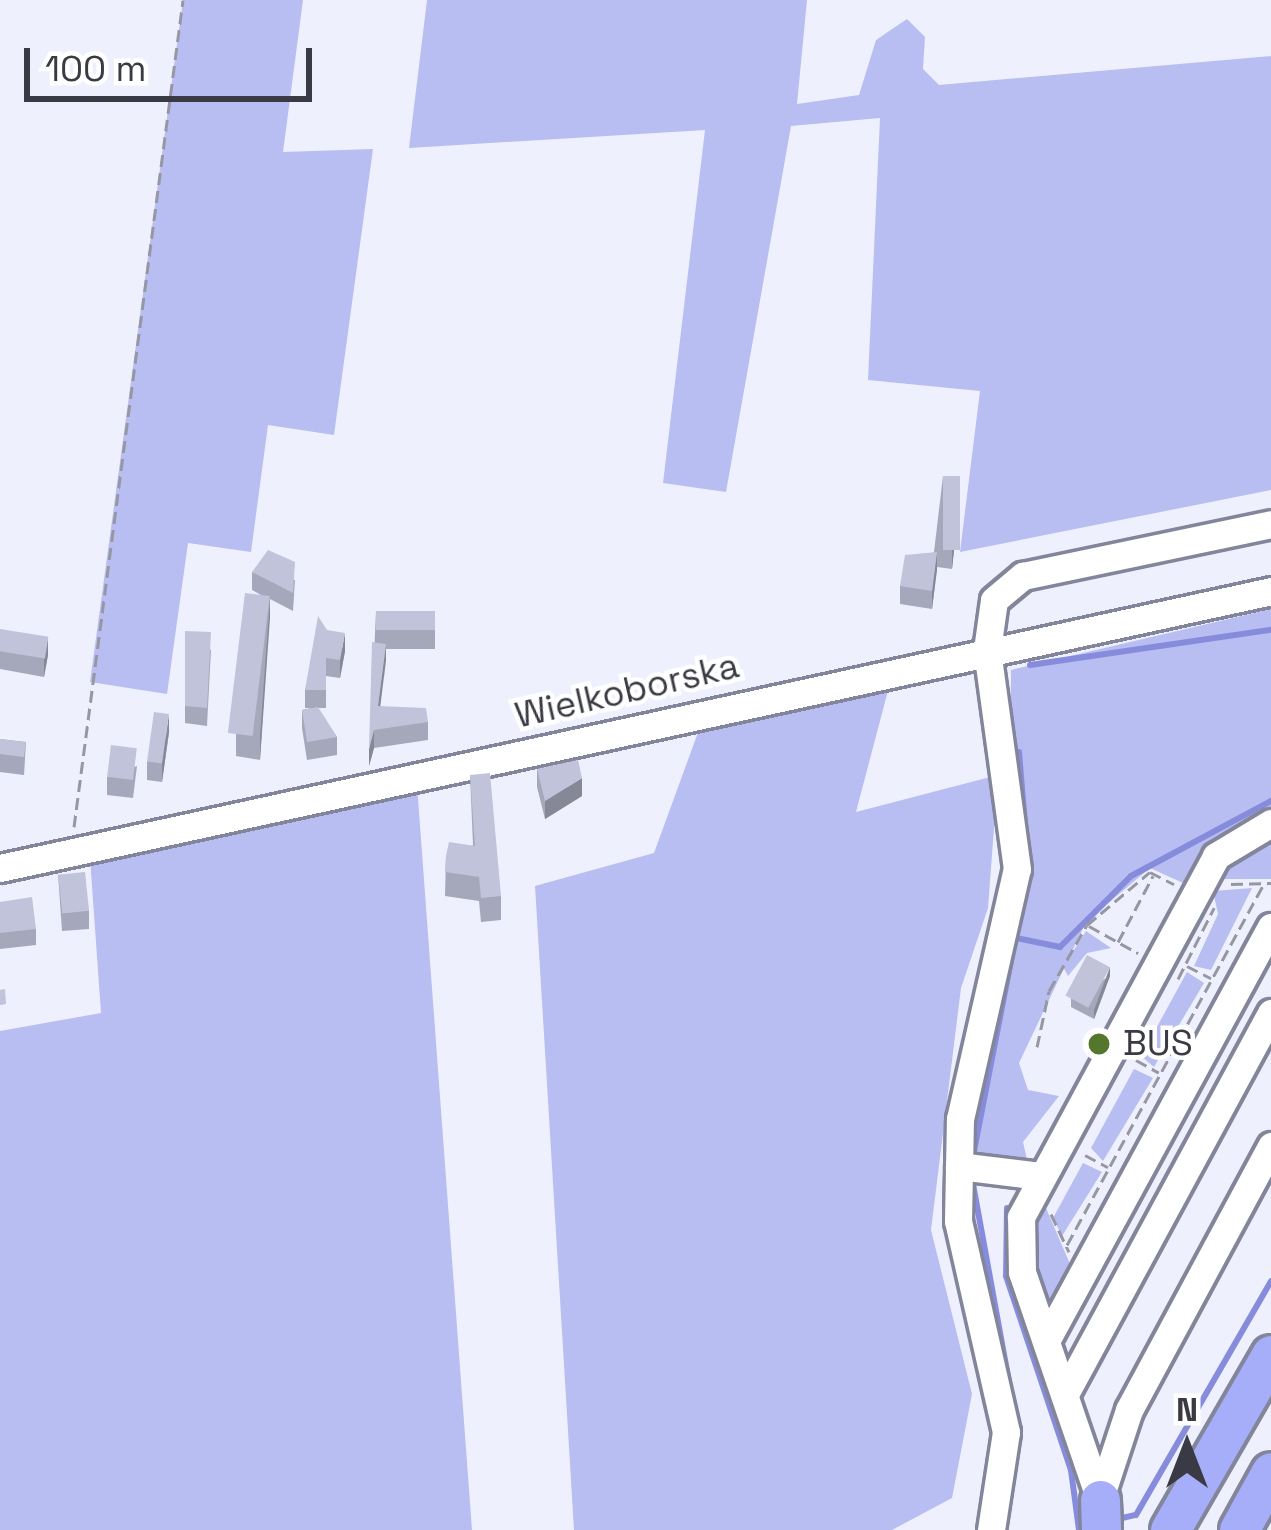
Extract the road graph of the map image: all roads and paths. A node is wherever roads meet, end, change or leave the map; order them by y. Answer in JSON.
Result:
{"nodes":[{"id":1,"x":183,"y":0,"type":"edge"},
{"id":2,"x":1271,"y":524,"type":"edge"},
{"id":3,"x":1271,"y":591,"type":"edge"},
{"id":4,"x":987,"y":650,"type":"junction"},
{"id":5,"x":1271,"y":823,"type":"edge"},
{"id":6,"x":71,"y":852,"type":"junction"},
{"id":7,"x":0,"y":868,"type":"edge"},
{"id":8,"x":1154,"y":874,"type":"junction"},
{"id":9,"x":1264,"y":883,"type":"junction"},
{"id":10,"x":1271,"y":883,"type":"edge"},
{"id":11,"x":1212,"y":884,"type":"dead end"},
{"id":12,"x":1181,"y":888,"type":"dead end"},
{"id":13,"x":1206,"y":896,"type":"dead end"},
{"id":14,"x":1087,"y":925,"type":"junction"},
{"id":15,"x":1271,"y":927,"type":"edge"},
{"id":16,"x":1118,"y":942,"type":"junction"},
{"id":17,"x":1142,"y":955,"type":"dead end"},
{"id":18,"x":1186,"y":965,"type":"junction"},
{"id":19,"x":1212,"y":978,"type":"junction"},
{"id":20,"x":1175,"y":984,"type":"dead end"},
{"id":21,"x":1271,"y":1013,"type":"edge"},
{"id":22,"x":1144,"y":1041,"type":"dead end"},
{"id":23,"x":1037,"y":1048,"type":"dead end"},
{"id":24,"x":1134,"y":1060,"type":"junction"},
{"id":25,"x":1160,"y":1073,"type":"junction"},
{"id":26,"x":1124,"y":1078,"type":"dead end"},
{"id":27,"x":1093,"y":1135,"type":"dead end"},
{"id":28,"x":1271,"y":1146,"type":"edge"},
{"id":29,"x":1083,"y":1154,"type":"junction"},
{"id":30,"x":959,"y":1166,"type":"junction"},
{"id":31,"x":1109,"y":1168,"type":"junction"},
{"id":32,"x":1072,"y":1174,"type":"dead end"},
{"id":33,"x":1051,"y":1185,"type":"junction"},
{"id":34,"x":1066,"y":1247,"type":"junction"},
{"id":35,"x":1076,"y":1263,"type":"dead end"},
{"id":36,"x":1047,"y":1340,"type":"junction"},
{"id":37,"x":1271,"y":1354,"type":"edge"},
{"id":38,"x":1066,"y":1392,"type":"junction"},
{"id":39,"x":1271,"y":1472,"type":"edge"},
{"id":40,"x":1271,"y":1506,"type":"edge"},
{"id":41,"x":1100,"y":1515,"type":"edge"},
{"id":42,"x":991,"y":1530,"type":"edge"},
{"id":43,"x":1170,"y":1530,"type":"edge"},
{"id":44,"x":1239,"y":1530,"type":"edge"},
{"id":45,"x":1251,"y":1530,"type":"edge"}],
"edges":[{"from":1,"to":6,"type":"path"},
{"from":2,"to":4,"type":"street"},
{"from":3,"to":4,"type":"street","name":"Wielkoborska"},
{"from":4,"to":6,"type":"street","name":"Wielkoborska"},
{"from":4,"to":30,"type":"street"},
{"from":5,"to":33,"type":"street"},
{"from":6,"to":7,"type":"street","name":"Wielkoborska"},
{"from":8,"to":12,"type":"path"},
{"from":8,"to":14,"type":"path"},
{"from":8,"to":16,"type":"path"},
{"from":9,"to":10,"type":"path"},
{"from":9,"to":11,"type":"path"},
{"from":9,"to":19,"type":"path"},
{"from":13,"to":18,"type":"path"},
{"from":14,"to":16,"type":"path"},
{"from":14,"to":23,"type":"path"},
{"from":15,"to":36,"type":"street"},
{"from":16,"to":17,"type":"path"},
{"from":18,"to":19,"type":"path"},
{"from":18,"to":20,"type":"path"},
{"from":19,"to":25,"type":"path"},
{"from":21,"to":38,"type":"street"},
{"from":22,"to":24,"type":"path"},
{"from":24,"to":25,"type":"path"},
{"from":24,"to":26,"type":"path"},
{"from":25,"to":31,"type":"path"},
{"from":27,"to":29,"type":"path"},
{"from":28,"to":41,"type":"street"},
{"from":29,"to":31,"type":"path"},
{"from":29,"to":32,"type":"path"},
{"from":30,"to":33,"type":"street"},
{"from":30,"to":42,"type":"street"},
{"from":31,"to":34,"type":"path"},
{"from":33,"to":34,"type":"path"},
{"from":33,"to":36,"type":"street"},
{"from":34,"to":35,"type":"path"},
{"from":36,"to":38,"type":"street"},
{"from":37,"to":43,"type":"highway"},
{"from":38,"to":41,"type":"street"},
{"from":39,"to":44,"type":"highway"},
{"from":40,"to":45,"type":"highway"}]}
